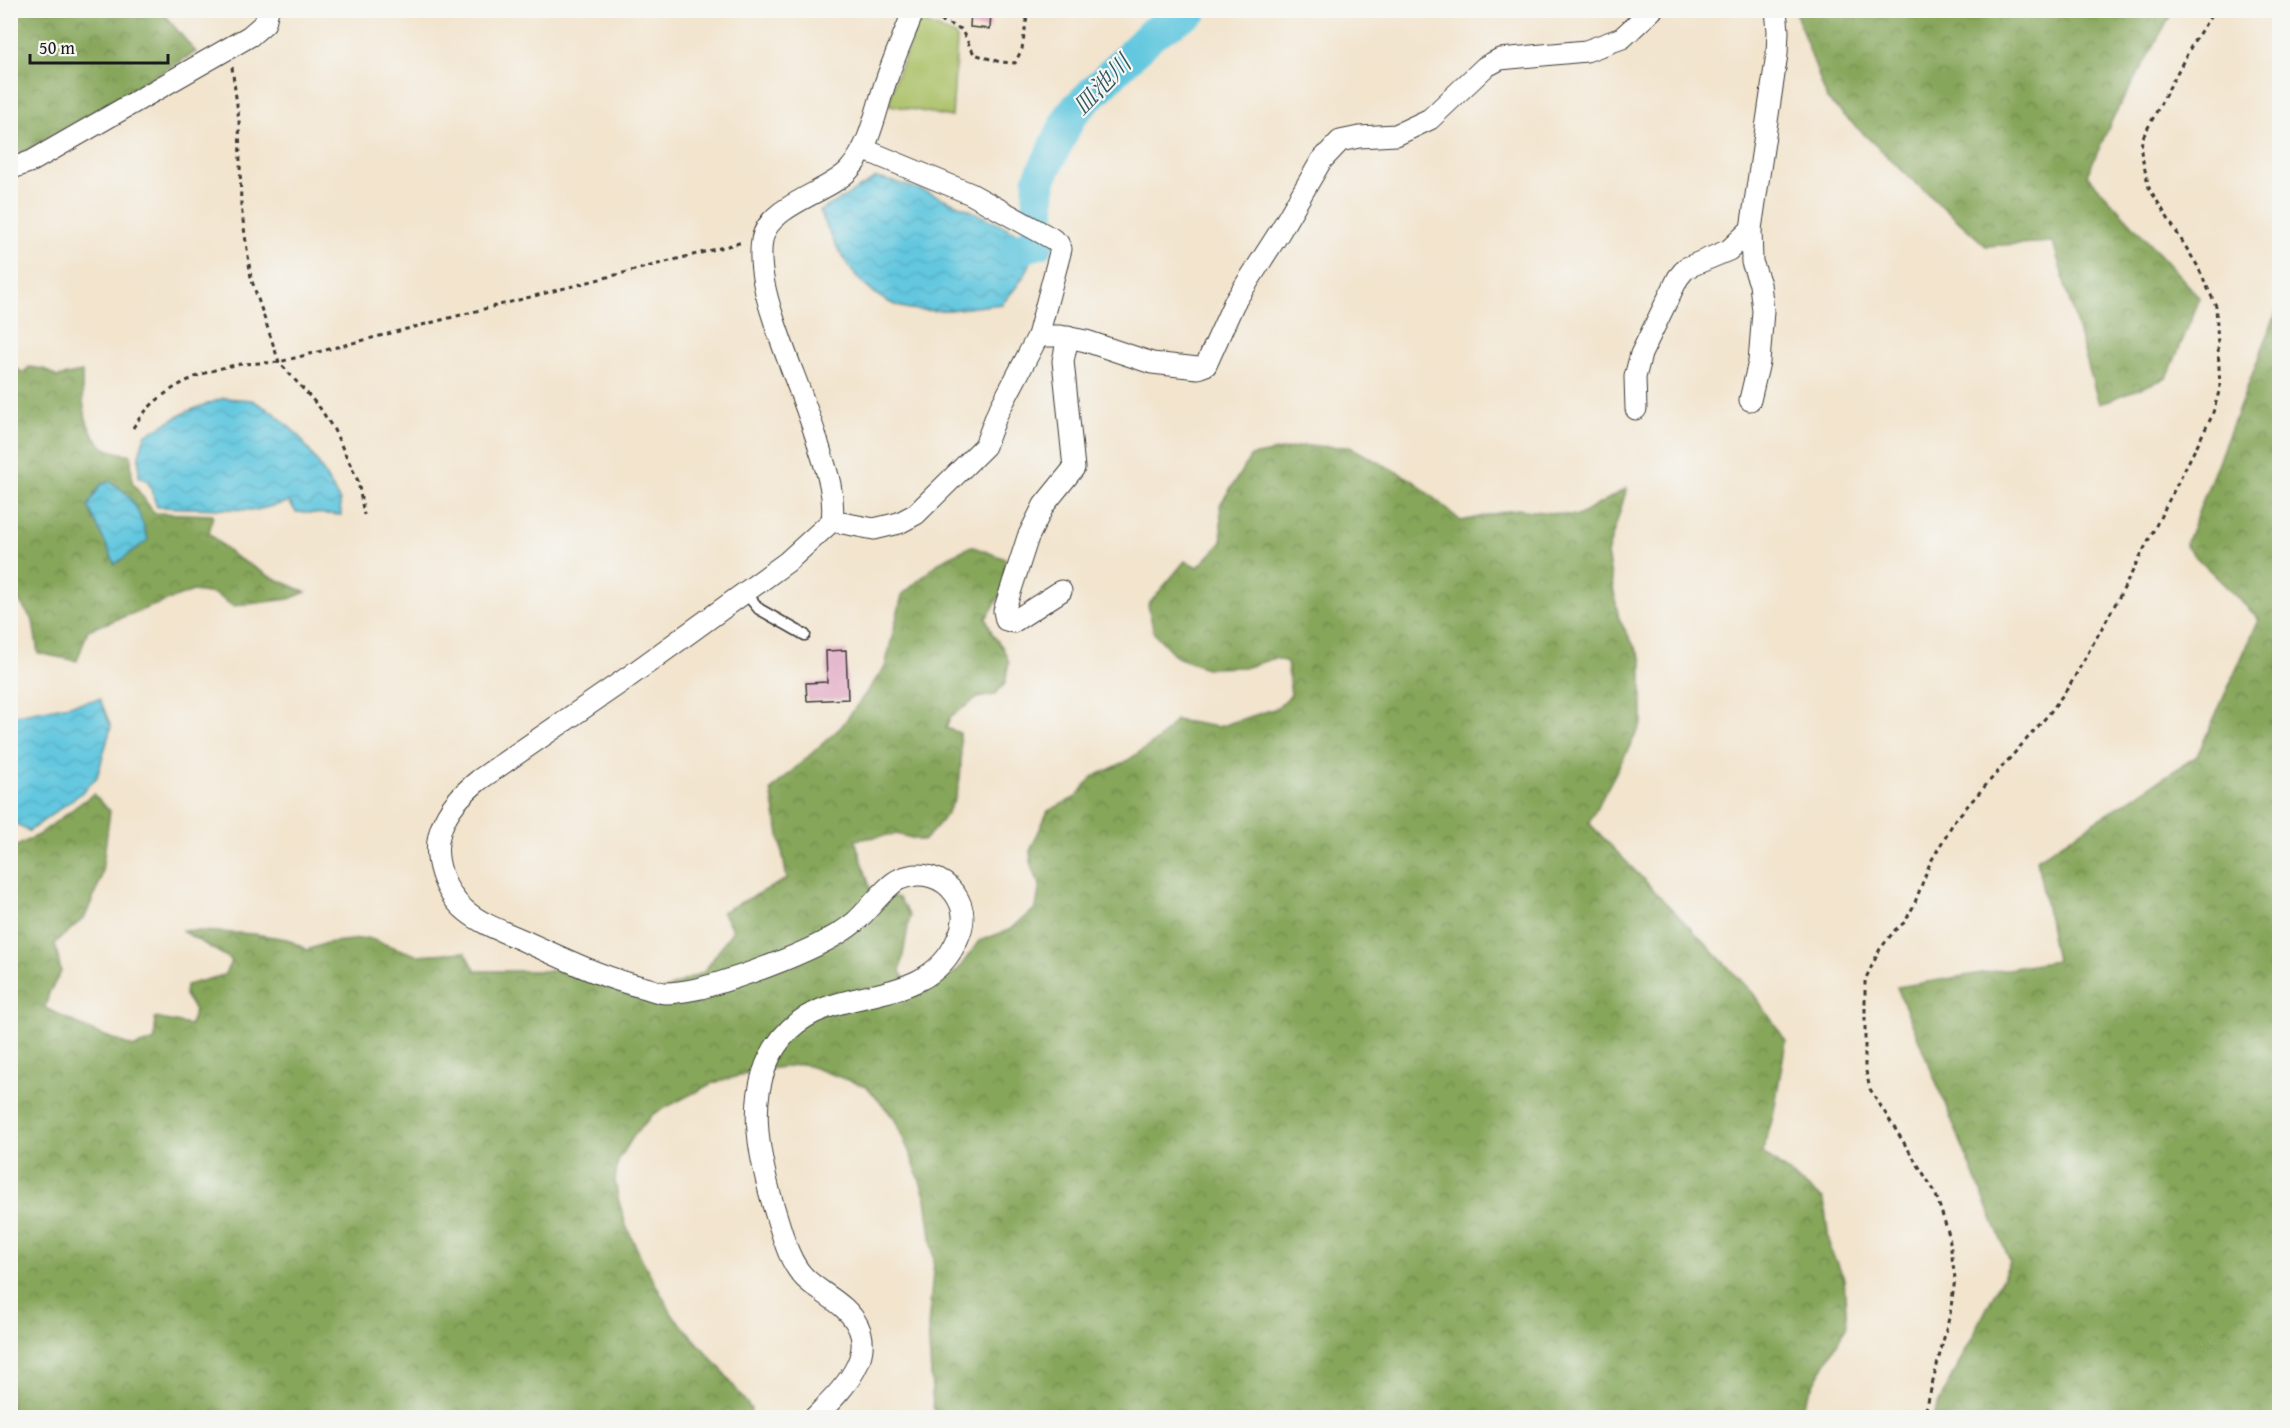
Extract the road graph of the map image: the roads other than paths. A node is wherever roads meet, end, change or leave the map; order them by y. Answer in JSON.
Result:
{"nodes":[{"id":1,"x":268,"y":10,"type":"edge"},
{"id":2,"x":1652,"y":10,"type":"edge"},
{"id":3,"x":1776,"y":10,"type":"edge"},
{"id":4,"x":920,"y":12,"type":"edge"},
{"id":5,"x":863,"y":149,"type":"junction"},
{"id":6,"x":10,"y":169,"type":"edge"},
{"id":7,"x":1751,"y":229,"type":"junction"},
{"id":8,"x":1038,"y":336,"type":"junction"},
{"id":9,"x":1068,"y":337,"type":"junction"},
{"id":10,"x":1750,"y":400,"type":"dead end"},
{"id":11,"x":1636,"y":409,"type":"dead end"},
{"id":12,"x":832,"y":521,"type":"junction"},
{"id":13,"x":744,"y":591,"type":"junction"},
{"id":14,"x":1061,"y":591,"type":"dead end"},
{"id":15,"x":805,"y":635,"type":"dead end"},
{"id":16,"x":814,"y":1418,"type":"edge"}],
"edges":[{"from":1,"to":6,"type":"street"},
{"from":2,"to":9,"type":"street"},
{"from":3,"to":7,"type":"street"},
{"from":4,"to":5,"type":"street"},
{"from":5,"to":8,"type":"street"},
{"from":5,"to":12,"type":"street"},
{"from":7,"to":10,"type":"street"},
{"from":7,"to":11,"type":"street"},
{"from":8,"to":9,"type":"street"},
{"from":8,"to":12,"type":"street"},
{"from":9,"to":14,"type":"street"},
{"from":12,"to":13,"type":"street"},
{"from":13,"to":15,"type":"lane"},
{"from":13,"to":16,"type":"street"}]}
